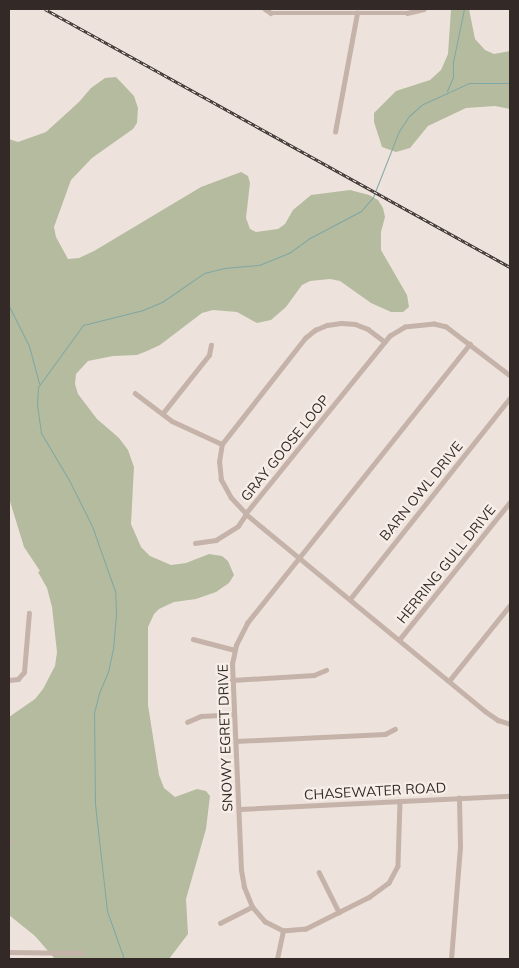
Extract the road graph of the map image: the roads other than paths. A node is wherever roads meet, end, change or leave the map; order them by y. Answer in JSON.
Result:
{"nodes":[{"id":1,"x":265,"y":9,"type":"edge"},
{"id":2,"x":424,"y":9,"type":"edge"},
{"id":3,"x":357,"y":13,"type":"junction"},
{"id":4,"x":335,"y":132,"type":"dead end"},
{"id":5,"x":385,"y":342,"type":"junction"},
{"id":6,"x":470,"y":344,"type":"junction"},
{"id":7,"x":211,"y":345,"type":"dead end"},
{"id":8,"x":510,"y":376,"type":"edge"},
{"id":9,"x":135,"y":393,"type":"dead end"},
{"id":10,"x":510,"y":398,"type":"edge"},
{"id":11,"x":163,"y":413,"type":"junction"},
{"id":12,"x":222,"y":444,"type":"junction"},
{"id":13,"x":510,"y":502,"type":"edge"},
{"id":14,"x":246,"y":514,"type":"junction"},
{"id":15,"x":195,"y":543,"type":"dead end"},
{"id":16,"x":299,"y":557,"type":"junction"},
{"id":17,"x":350,"y":599,"type":"junction"},
{"id":18,"x":510,"y":605,"type":"edge"},
{"id":19,"x":29,"y":613,"type":"dead end"},
{"id":20,"x":193,"y":639,"type":"dead end"},
{"id":21,"x":399,"y":640,"type":"junction"},
{"id":22,"x":235,"y":650,"type":"junction"},
{"id":23,"x":326,"y":670,"type":"dead end"},
{"id":24,"x":9,"y":680,"type":"edge"},
{"id":25,"x":232,"y":680,"type":"junction"},
{"id":26,"x":449,"y":681,"type":"junction"},
{"id":27,"x":234,"y":714,"type":"junction"},
{"id":28,"x":187,"y":722,"type":"dead end"},
{"id":29,"x":510,"y":724,"type":"edge"},
{"id":30,"x":395,"y":729,"type":"dead end"},
{"id":31,"x":236,"y":741,"type":"junction"},
{"id":32,"x":510,"y":796,"type":"edge"},
{"id":33,"x":459,"y":798,"type":"junction"},
{"id":34,"x":400,"y":801,"type":"junction"},
{"id":35,"x":240,"y":809,"type":"junction"},
{"id":36,"x":319,"y":872,"type":"dead end"},
{"id":37,"x":252,"y":906,"type":"junction"},
{"id":38,"x":339,"y":912,"type":"junction"},
{"id":39,"x":220,"y":923,"type":"dead end"},
{"id":40,"x":283,"y":931,"type":"junction"},
{"id":41,"x":9,"y":952,"type":"edge"},
{"id":42,"x":82,"y":953,"type":"dead end"},
{"id":43,"x":277,"y":959,"type":"edge"},
{"id":44,"x":451,"y":959,"type":"edge"}],
"edges":[{"from":1,"to":3,"type":"street"},
{"from":2,"to":3,"type":"street"},
{"from":3,"to":4,"type":"street"},
{"from":5,"to":6,"type":"street","name":"GRAY GOOSE LOOP"},
{"from":5,"to":12,"type":"street"},
{"from":5,"to":14,"type":"street","name":"GRAY GOOSE LOOP"},
{"from":6,"to":8,"type":"street","name":"GRAY GOOSE LOOP"},
{"from":6,"to":16,"type":"street","name":"SNOWY EGRET DRIVE"},
{"from":7,"to":11,"type":"street"},
{"from":9,"to":11,"type":"street"},
{"from":10,"to":17,"type":"street","name":"BARN OWL DRIVE"},
{"from":11,"to":12,"type":"street"},
{"from":12,"to":14,"type":"street"},
{"from":13,"to":21,"type":"street","name":"HERRING GULL DRIVE"},
{"from":14,"to":15,"type":"street"},
{"from":14,"to":16,"type":"street","name":"GRAY GOOSE LOOP"},
{"from":16,"to":17,"type":"street","name":"GRAY GOOSE LOOP"},
{"from":16,"to":22,"type":"street","name":"SNOWY EGRET DRIVE"},
{"from":17,"to":21,"type":"street","name":"GRAY GOOSE LOOP"},
{"from":18,"to":26,"type":"street"},
{"from":19,"to":24,"type":"street"},
{"from":20,"to":22,"type":"street"},
{"from":21,"to":26,"type":"street","name":"GRAY GOOSE LOOP"},
{"from":22,"to":25,"type":"street","name":"SNOWY EGRET DRIVE"},
{"from":23,"to":25,"type":"street"},
{"from":25,"to":27,"type":"street","name":"SNOWY EGRET DRIVE"},
{"from":26,"to":29,"type":"street","name":"GRAY GOOSE LOOP"},
{"from":27,"to":28,"type":"street"},
{"from":27,"to":31,"type":"street","name":"SNOWY EGRET DRIVE"},
{"from":30,"to":31,"type":"street"},
{"from":31,"to":35,"type":"street","name":"SNOWY EGRET DRIVE"},
{"from":32,"to":33,"type":"street","name":"CHASEWATER ROAD"},
{"from":33,"to":34,"type":"street","name":"CHASEWATER ROAD"},
{"from":33,"to":44,"type":"street"},
{"from":34,"to":35,"type":"street","name":"CHASEWATER ROAD"},
{"from":34,"to":38,"type":"street"},
{"from":35,"to":37,"type":"street","name":"SNOWY EGRET DRIVE"},
{"from":36,"to":38,"type":"street"},
{"from":37,"to":39,"type":"street"},
{"from":37,"to":40,"type":"street","name":"SNOWY EGRET DRIVE"},
{"from":38,"to":40,"type":"street"},
{"from":40,"to":43,"type":"street"},
{"from":41,"to":42,"type":"street"}]}
